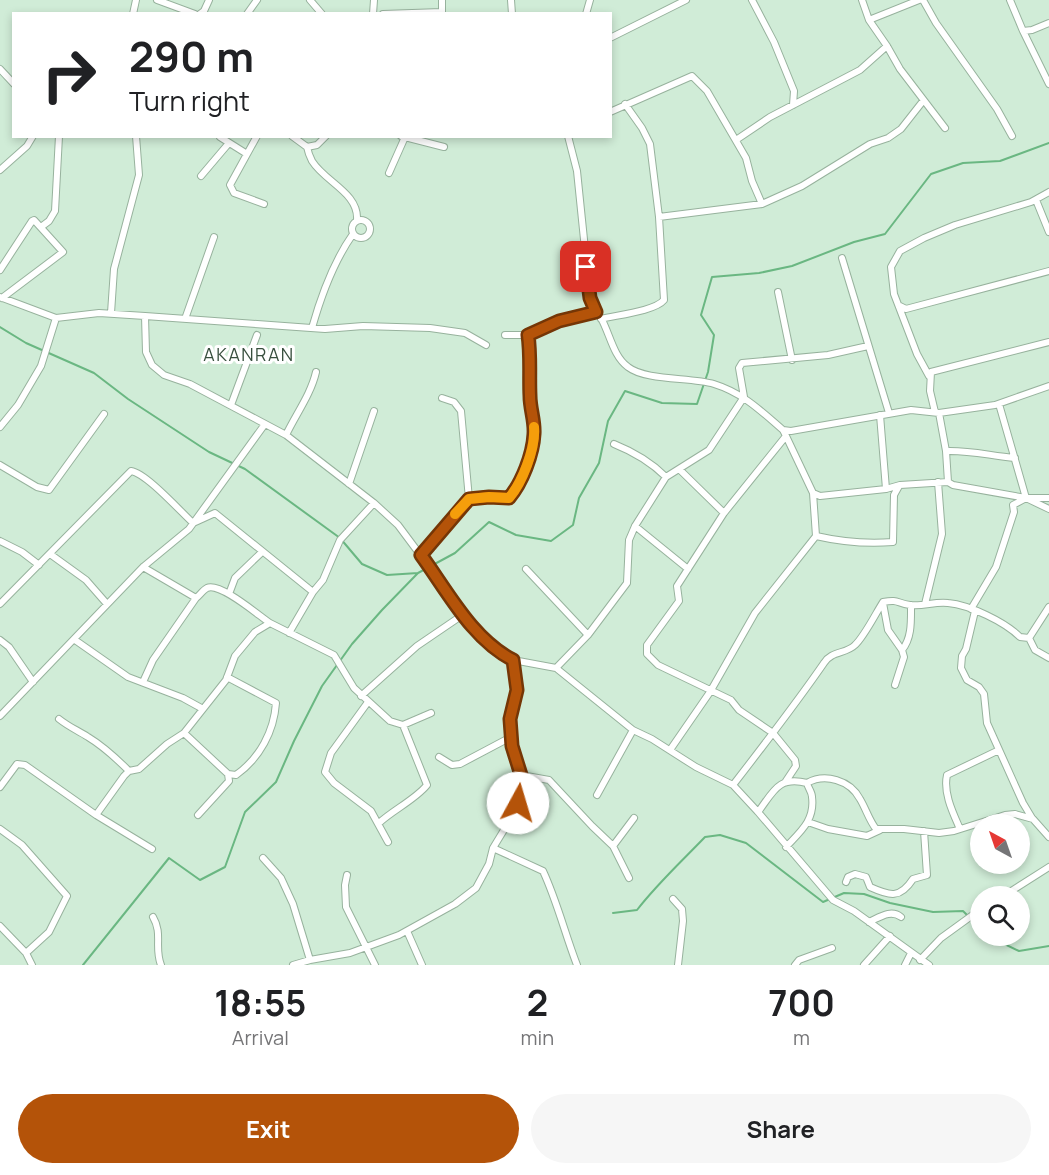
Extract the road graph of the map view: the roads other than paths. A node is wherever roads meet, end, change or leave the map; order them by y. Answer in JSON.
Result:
{"nodes":[{"id":1,"x":157,"y":0,"type":"edge"},
{"id":2,"x":310,"y":0,"type":"edge"},
{"id":3,"x":686,"y":0,"type":"edge"},
{"id":4,"x":752,"y":0,"type":"edge"},
{"id":5,"x":862,"y":0,"type":"edge"},
{"id":6,"x":920,"y":0,"type":"edge"},
{"id":7,"x":1010,"y":0,"type":"edge"},
{"id":8,"x":190,"y":12,"type":"edge"},
{"id":9,"x":320,"y":12,"type":"edge"},
{"id":10,"x":869,"y":20,"type":"junction"},
{"id":11,"x":1049,"y":23,"type":"edge"},
{"id":12,"x":1023,"y":31,"type":"junction"},
{"id":13,"x":612,"y":37,"type":"edge"},
{"id":14,"x":888,"y":46,"type":"junction"},
{"id":15,"x":1049,"y":84,"type":"edge"},
{"id":16,"x":923,"y":101,"type":"junction"},
{"id":17,"x":625,"y":104,"type":"junction"},
{"id":18,"x":793,"y":105,"type":"junction"},
{"id":19,"x":612,"y":111,"type":"edge"},
{"id":20,"x":945,"y":128,"type":"dead end"},
{"id":21,"x":1012,"y":136,"type":"dead end"},
{"id":22,"x":32,"y":138,"type":"edge"},
{"id":23,"x":59,"y":138,"type":"edge"},
{"id":24,"x":136,"y":138,"type":"edge"},
{"id":25,"x":222,"y":138,"type":"edge"},
{"id":26,"x":256,"y":138,"type":"edge"},
{"id":27,"x":295,"y":138,"type":"edge"},
{"id":28,"x":324,"y":138,"type":"edge"},
{"id":29,"x":403,"y":138,"type":"edge"},
{"id":30,"x":407,"y":138,"type":"edge"},
{"id":31,"x":569,"y":138,"type":"edge"},
{"id":32,"x":736,"y":140,"type":"junction"},
{"id":33,"x":229,"y":143,"type":"junction"},
{"id":34,"x":307,"y":147,"type":"junction"},
{"id":35,"x":444,"y":147,"type":"dead end"},
{"id":36,"x":247,"y":154,"type":"junction"},
{"id":37,"x":0,"y":170,"type":"edge"},
{"id":38,"x":389,"y":173,"type":"dead end"},
{"id":39,"x":201,"y":176,"type":"dead end"},
{"id":40,"x":1049,"y":192,"type":"edge"},
{"id":41,"x":1036,"y":200,"type":"junction"},
{"id":42,"x":264,"y":204,"type":"dead end"},
{"id":43,"x":762,"y":204,"type":"junction"},
{"id":44,"x":660,"y":217,"type":"junction"},
{"id":45,"x":357,"y":220,"type":"junction"},
{"id":46,"x":41,"y":227,"type":"junction"},
{"id":47,"x":1049,"y":232,"type":"edge"},
{"id":48,"x":353,"y":234,"type":"junction"},
{"id":49,"x":214,"y":237,"type":"dead end"},
{"id":50,"x":842,"y":258,"type":"dead end"},
{"id":51,"x":0,"y":270,"type":"edge"},
{"id":52,"x":1049,"y":271,"type":"edge"},
{"id":53,"x":778,"y":292,"type":"dead end"},
{"id":54,"x":1,"y":298,"type":"edge"},
{"id":55,"x":900,"y":305,"type":"junction"},
{"id":56,"x":596,"y":312,"type":"junction"},
{"id":57,"x":111,"y":313,"type":"junction"},
{"id":58,"x":145,"y":316,"type":"junction"},
{"id":59,"x":56,"y":318,"type":"junction"},
{"id":60,"x":185,"y":319,"type":"junction"},
{"id":61,"x":602,"y":319,"type":"junction"},
{"id":62,"x":312,"y":328,"type":"junction"},
{"id":63,"x":258,"y":334,"type":"dead end"},
{"id":64,"x":528,"y":335,"type":"junction"},
{"id":65,"x":505,"y":336,"type":"dead end"},
{"id":66,"x":1049,"y":342,"type":"edge"},
{"id":67,"x":486,"y":345,"type":"dead end"},
{"id":68,"x":868,"y":346,"type":"junction"},
{"id":69,"x":792,"y":360,"type":"junction"},
{"id":70,"x":316,"y":372,"type":"dead end"},
{"id":71,"x":929,"y":376,"type":"junction"},
{"id":72,"x":1049,"y":386,"type":"edge"},
{"id":73,"x":744,"y":397,"type":"junction"},
{"id":74,"x":442,"y":398,"type":"dead end"},
{"id":75,"x":999,"y":404,"type":"junction"},
{"id":76,"x":231,"y":405,"type":"junction"},
{"id":77,"x":374,"y":411,"type":"dead end"},
{"id":78,"x":937,"y":412,"type":"junction"},
{"id":79,"x":889,"y":413,"type":"junction"},
{"id":80,"x":104,"y":414,"type":"dead end"},
{"id":81,"x":880,"y":415,"type":"junction"},
{"id":82,"x":265,"y":424,"type":"junction"},
{"id":83,"x":0,"y":427,"type":"edge"},
{"id":84,"x":785,"y":433,"type":"junction"},
{"id":85,"x":286,"y":435,"type":"junction"},
{"id":86,"x":614,"y":444,"type":"dead end"},
{"id":87,"x":945,"y":451,"type":"junction"},
{"id":88,"x":1015,"y":458,"type":"junction"},
{"id":89,"x":0,"y":465,"type":"edge"},
{"id":90,"x":679,"y":469,"type":"junction"},
{"id":91,"x":666,"y":477,"type":"junction"},
{"id":92,"x":938,"y":482,"type":"junction"},
{"id":93,"x":948,"y":482,"type":"junction"},
{"id":94,"x":349,"y":484,"type":"junction"},
{"id":95,"x":900,"y":486,"type":"junction"},
{"id":96,"x":886,"y":489,"type":"junction"},
{"id":97,"x":813,"y":493,"type":"junction"},
{"id":98,"x":1026,"y":498,"type":"junction"},
{"id":99,"x":1049,"y":498,"type":"edge"},
{"id":100,"x":469,"y":499,"type":"junction"},
{"id":101,"x":375,"y":503,"type":"junction"},
{"id":102,"x":1049,"y":509,"type":"edge"},
{"id":103,"x":723,"y":513,"type":"junction"},
{"id":104,"x":193,"y":523,"type":"junction"},
{"id":105,"x":635,"y":526,"type":"junction"},
{"id":106,"x":816,"y":536,"type":"junction"},
{"id":107,"x":0,"y":541,"type":"edge"},
{"id":108,"x":262,"y":552,"type":"junction"},
{"id":109,"x":50,"y":554,"type":"junction"},
{"id":110,"x":421,"y":555,"type":"junction"},
{"id":111,"x":39,"y":565,"type":"junction"},
{"id":112,"x":143,"y":567,"type":"junction"},
{"id":113,"x":526,"y":569,"type":"dead end"},
{"id":114,"x":688,"y":569,"type":"junction"},
{"id":115,"x":313,"y":592,"type":"junction"},
{"id":116,"x":229,"y":594,"type":"junction"},
{"id":117,"x":196,"y":598,"type":"junction"},
{"id":118,"x":883,"y":602,"type":"junction"},
{"id":119,"x":0,"y":604,"type":"edge"},
{"id":120,"x":107,"y":604,"type":"junction"},
{"id":121,"x":925,"y":604,"type":"junction"},
{"id":122,"x":911,"y":605,"type":"junction"},
{"id":123,"x":1049,"y":607,"type":"edge"},
{"id":124,"x":973,"y":610,"type":"junction"},
{"id":125,"x":464,"y":614,"type":"junction"},
{"id":126,"x":270,"y":623,"type":"junction"},
{"id":127,"x":289,"y":633,"type":"junction"},
{"id":128,"x":588,"y":635,"type":"junction"},
{"id":129,"x":1029,"y":638,"type":"junction"},
{"id":130,"x":0,"y":640,"type":"edge"},
{"id":131,"x":75,"y":640,"type":"junction"},
{"id":132,"x":902,"y":650,"type":"junction"},
{"id":133,"x":1049,"y":658,"type":"edge"},
{"id":134,"x":513,"y":660,"type":"junction"},
{"id":135,"x":556,"y":668,"type":"junction"},
{"id":136,"x":227,"y":677,"type":"junction"},
{"id":137,"x":33,"y":682,"type":"junction"},
{"id":138,"x":143,"y":682,"type":"junction"},
{"id":139,"x":895,"y":685,"type":"dead end"},
{"id":140,"x":710,"y":692,"type":"junction"},
{"id":141,"x":361,"y":696,"type":"junction"},
{"id":142,"x":368,"y":702,"type":"junction"},
{"id":143,"x":203,"y":709,"type":"junction"},
{"id":144,"x":431,"y":713,"type":"dead end"},
{"id":145,"x":0,"y":716,"type":"edge"},
{"id":146,"x":59,"y":719,"type":"dead end"},
{"id":147,"x":403,"y":725,"type":"junction"},
{"id":148,"x":633,"y":730,"type":"junction"},
{"id":149,"x":184,"y":733,"type":"junction"},
{"id":150,"x":773,"y":733,"type":"junction"},
{"id":151,"x":512,"y":737,"type":"junction"},
{"id":152,"x":670,"y":750,"type":"junction"},
{"id":153,"x":999,"y":750,"type":"junction"},
{"id":154,"x":439,"y":757,"type":"dead end"},
{"id":155,"x":129,"y":771,"type":"junction"},
{"id":156,"x":228,"y":774,"type":"junction"},
{"id":157,"x":521,"y":775,"type":"junction"},
{"id":158,"x":786,"y":781,"type":"junction"},
{"id":159,"x":807,"y":783,"type":"junction"},
{"id":160,"x":733,"y":785,"type":"junction"},
{"id":161,"x":0,"y":787,"type":"edge"},
{"id":162,"x":597,"y":795,"type":"dead end"},
{"id":163,"x":758,"y":812,"type":"junction"},
{"id":164,"x":96,"y":815,"type":"junction"},
{"id":165,"x":198,"y":815,"type":"dead end"},
{"id":166,"x":634,"y":818,"type":"dead end"},
{"id":167,"x":1033,"y":819,"type":"junction"},
{"id":168,"x":808,"y":822,"type":"junction"},
{"id":169,"x":379,"y":823,"type":"junction"},
{"id":170,"x":0,"y":829,"type":"edge"},
{"id":171,"x":960,"y":829,"type":"junction"},
{"id":172,"x":880,"y":830,"type":"junction"},
{"id":173,"x":924,"y":831,"type":"junction"},
{"id":174,"x":1049,"y":837,"type":"edge"},
{"id":175,"x":388,"y":842,"type":"dead end"},
{"id":176,"x":613,"y":846,"type":"junction"},
{"id":177,"x":786,"y":847,"type":"junction"},
{"id":178,"x":493,"y":848,"type":"junction"},
{"id":179,"x":153,"y":849,"type":"dead end"},
{"id":180,"x":263,"y":858,"type":"dead end"},
{"id":181,"x":1049,"y":867,"type":"edge"},
{"id":182,"x":347,"y":875,"type":"dead end"},
{"id":183,"x":629,"y":878,"type":"dead end"},
{"id":184,"x":846,"y":882,"type":"dead end"},
{"id":185,"x":1019,"y":886,"type":"edge"},
{"id":186,"x":673,"y":899,"type":"dead end"},
{"id":187,"x":153,"y":916,"type":"dead end"},
{"id":188,"x":970,"y":916,"type":"edge"},
{"id":189,"x":901,"y":917,"type":"dead end"},
{"id":190,"x":869,"y":922,"type":"junction"},
{"id":191,"x":0,"y":926,"type":"edge"},
{"id":192,"x":407,"y":931,"type":"junction"},
{"id":193,"x":890,"y":936,"type":"junction"},
{"id":194,"x":368,"y":948,"type":"junction"},
{"id":195,"x":832,"y":948,"type":"dead end"},
{"id":196,"x":26,"y":953,"type":"junction"},
{"id":197,"x":911,"y":953,"type":"junction"},
{"id":198,"x":310,"y":960,"type":"junction"},
{"id":199,"x":920,"y":960,"type":"junction"},
{"id":200,"x":32,"y":965,"type":"edge"},
{"id":201,"x":161,"y":965,"type":"edge"},
{"id":202,"x":293,"y":965,"type":"edge"},
{"id":203,"x":375,"y":965,"type":"edge"},
{"id":204,"x":422,"y":965,"type":"edge"},
{"id":205,"x":577,"y":965,"type":"edge"},
{"id":206,"x":678,"y":965,"type":"edge"},
{"id":207,"x":795,"y":965,"type":"edge"},
{"id":208,"x":864,"y":965,"type":"edge"},
{"id":209,"x":905,"y":965,"type":"edge"},
{"id":210,"x":929,"y":965,"type":"edge"}],
"edges":[{"from":1,"to":8,"type":"street"},
{"from":2,"to":9,"type":"street"},
{"from":3,"to":13,"type":"street"},
{"from":4,"to":18,"type":"street"},
{"from":5,"to":10,"type":"street"},
{"from":6,"to":10,"type":"street"},
{"from":6,"to":21,"type":"street"},
{"from":7,"to":12,"type":"street"},
{"from":10,"to":14,"type":"street"},
{"from":11,"to":12,"type":"street"},
{"from":12,"to":15,"type":"street"},
{"from":14,"to":16,"type":"street"},
{"from":14,"to":18,"type":"street"},
{"from":16,"to":20,"type":"street"},
{"from":16,"to":43,"type":"street"},
{"from":17,"to":19,"type":"street"},
{"from":17,"to":32,"type":"street"},
{"from":17,"to":44,"type":"street"},
{"from":18,"to":32,"type":"street"},
{"from":22,"to":37,"type":"street"},
{"from":23,"to":46,"type":"street"},
{"from":24,"to":57,"type":"street"},
{"from":25,"to":33,"type":"street"},
{"from":26,"to":36,"type":"street"},
{"from":27,"to":34,"type":"street"},
{"from":28,"to":34,"type":"street"},
{"from":29,"to":38,"type":"street"},
{"from":30,"to":35,"type":"street"},
{"from":31,"to":56,"type":"street"},
{"from":32,"to":43,"type":"street"},
{"from":33,"to":36,"type":"street"},
{"from":33,"to":39,"type":"street"},
{"from":34,"to":45,"type":"street"},
{"from":36,"to":42,"type":"street"},
{"from":40,"to":41,"type":"street"},
{"from":41,"to":47,"type":"street"},
{"from":41,"to":55,"type":"street"},
{"from":43,"to":44,"type":"street"},
{"from":44,"to":61,"type":"street"},
{"from":45,"to":48,"type":"street"},
{"from":45,"to":48,"type":"street"},
{"from":46,"to":51,"type":"street"},
{"from":46,"to":54,"type":"street"},
{"from":48,"to":62,"type":"street"},
{"from":49,"to":60,"type":"street"},
{"from":50,"to":68,"type":"street"},
{"from":52,"to":55,"type":"street"},
{"from":53,"to":69,"type":"street"},
{"from":54,"to":59,"type":"street"},
{"from":55,"to":71,"type":"street"},
{"from":56,"to":61,"type":"street"},
{"from":56,"to":64,"type":"street"},
{"from":57,"to":58,"type":"street"},
{"from":57,"to":59,"type":"street"},
{"from":58,"to":60,"type":"street"},
{"from":58,"to":76,"type":"street"},
{"from":59,"to":83,"type":"street"},
{"from":60,"to":62,"type":"street"},
{"from":61,"to":73,"type":"street"},
{"from":62,"to":67,"type":"street"},
{"from":63,"to":76,"type":"street"},
{"from":64,"to":65,"type":"street"},
{"from":64,"to":100,"type":"street"},
{"from":66,"to":71,"type":"street"},
{"from":68,"to":69,"type":"street"},
{"from":68,"to":79,"type":"street"},
{"from":69,"to":73,"type":"street"},
{"from":70,"to":85,"type":"street"},
{"from":71,"to":78,"type":"street"},
{"from":72,"to":75,"type":"street"},
{"from":73,"to":84,"type":"street"},
{"from":73,"to":90,"type":"street"},
{"from":74,"to":100,"type":"street"},
{"from":75,"to":78,"type":"street"},
{"from":75,"to":88,"type":"street"},
{"from":76,"to":82,"type":"street"},
{"from":77,"to":94,"type":"street"},
{"from":78,"to":79,"type":"street"},
{"from":78,"to":87,"type":"street"},
{"from":79,"to":81,"type":"street"},
{"from":80,"to":89,"type":"street"},
{"from":81,"to":84,"type":"street"},
{"from":81,"to":96,"type":"street"},
{"from":82,"to":85,"type":"street"},
{"from":82,"to":104,"type":"street"},
{"from":84,"to":97,"type":"street"},
{"from":84,"to":103,"type":"street"},
{"from":85,"to":94,"type":"street"},
{"from":86,"to":91,"type":"street"},
{"from":87,"to":88,"type":"street"},
{"from":87,"to":93,"type":"street"},
{"from":88,"to":98,"type":"street"},
{"from":90,"to":91,"type":"street"},
{"from":90,"to":103,"type":"street"},
{"from":91,"to":105,"type":"street"},
{"from":92,"to":93,"type":"street"},
{"from":92,"to":95,"type":"street"},
{"from":92,"to":121,"type":"street"},
{"from":93,"to":98,"type":"street"},
{"from":94,"to":101,"type":"street"},
{"from":95,"to":96,"type":"street"},
{"from":95,"to":106,"type":"street"},
{"from":96,"to":97,"type":"street"},
{"from":97,"to":106,"type":"street"},
{"from":98,"to":99,"type":"street"},
{"from":98,"to":102,"type":"street"},
{"from":98,"to":124,"type":"street"},
{"from":100,"to":110,"type":"street"},
{"from":101,"to":110,"type":"street"},
{"from":101,"to":115,"type":"street"},
{"from":103,"to":114,"type":"street"},
{"from":104,"to":108,"type":"street"},
{"from":104,"to":109,"type":"street"},
{"from":104,"to":112,"type":"street"},
{"from":105,"to":114,"type":"street"},
{"from":105,"to":128,"type":"street"},
{"from":106,"to":140,"type":"street"},
{"from":107,"to":111,"type":"street"},
{"from":108,"to":115,"type":"street"},
{"from":108,"to":116,"type":"street"},
{"from":109,"to":111,"type":"street"},
{"from":109,"to":120,"type":"street"},
{"from":110,"to":125,"type":"street"},
{"from":111,"to":119,"type":"street"},
{"from":112,"to":117,"type":"street"},
{"from":112,"to":120,"type":"street"},
{"from":113,"to":128,"type":"street"},
{"from":114,"to":140,"type":"street"},
{"from":115,"to":127,"type":"street"},
{"from":116,"to":117,"type":"street"},
{"from":116,"to":126,"type":"street"},
{"from":117,"to":138,"type":"street"},
{"from":118,"to":122,"type":"street"},
{"from":118,"to":132,"type":"street"},
{"from":118,"to":150,"type":"street"},
{"from":120,"to":131,"type":"street"},
{"from":121,"to":122,"type":"street"},
{"from":121,"to":124,"type":"street"},
{"from":122,"to":132,"type":"street"},
{"from":123,"to":129,"type":"street"},
{"from":124,"to":129,"type":"street"},
{"from":124,"to":153,"type":"street"},
{"from":125,"to":134,"type":"street"},
{"from":125,"to":141,"type":"street"},
{"from":126,"to":127,"type":"street"},
{"from":126,"to":136,"type":"street"},
{"from":127,"to":141,"type":"street"},
{"from":128,"to":135,"type":"street"},
{"from":129,"to":133,"type":"street"},
{"from":130,"to":137,"type":"street"},
{"from":131,"to":137,"type":"street"},
{"from":131,"to":138,"type":"street"},
{"from":132,"to":139,"type":"street"},
{"from":134,"to":135,"type":"street"},
{"from":134,"to":151,"type":"street"},
{"from":135,"to":148,"type":"street"},
{"from":136,"to":143,"type":"street"},
{"from":136,"to":156,"type":"street"},
{"from":137,"to":145,"type":"street"},
{"from":138,"to":143,"type":"street"},
{"from":140,"to":150,"type":"street"},
{"from":140,"to":152,"type":"street"},
{"from":141,"to":142,"type":"street"},
{"from":142,"to":147,"type":"street"},
{"from":142,"to":169,"type":"street"},
{"from":143,"to":149,"type":"street"},
{"from":144,"to":147,"type":"street"},
{"from":146,"to":155,"type":"street"},
{"from":147,"to":169,"type":"street"},
{"from":148,"to":152,"type":"street"},
{"from":148,"to":162,"type":"street"},
{"from":149,"to":155,"type":"street"},
{"from":149,"to":156,"type":"street"},
{"from":150,"to":158,"type":"street"},
{"from":150,"to":160,"type":"street"},
{"from":151,"to":154,"type":"street"},
{"from":151,"to":157,"type":"street"},
{"from":152,"to":160,"type":"street"},
{"from":153,"to":167,"type":"street"},
{"from":153,"to":171,"type":"street"},
{"from":155,"to":164,"type":"street"},
{"from":156,"to":165,"type":"street"},
{"from":157,"to":176,"type":"street"},
{"from":157,"to":178,"type":"street"},
{"from":158,"to":159,"type":"street"},
{"from":158,"to":163,"type":"street"},
{"from":159,"to":168,"type":"street"},
{"from":159,"to":172,"type":"street"},
{"from":160,"to":163,"type":"street"},
{"from":161,"to":164,"type":"street"},
{"from":163,"to":177,"type":"street"},
{"from":164,"to":179,"type":"street"},
{"from":166,"to":176,"type":"street"},
{"from":167,"to":171,"type":"street"},
{"from":167,"to":174,"type":"street"},
{"from":168,"to":172,"type":"street"},
{"from":168,"to":177,"type":"street"},
{"from":169,"to":175,"type":"street"},
{"from":170,"to":196,"type":"street"},
{"from":171,"to":173,"type":"street"},
{"from":172,"to":173,"type":"street"},
{"from":173,"to":184,"type":"street"},
{"from":176,"to":183,"type":"street"},
{"from":177,"to":190,"type":"street"},
{"from":178,"to":192,"type":"street"},
{"from":178,"to":205,"type":"street"},
{"from":180,"to":198,"type":"street"},
{"from":181,"to":185,"type":"street"},
{"from":182,"to":194,"type":"street"},
{"from":186,"to":206,"type":"street"},
{"from":187,"to":201,"type":"street"},
{"from":188,"to":199,"type":"street"},
{"from":189,"to":190,"type":"street"},
{"from":190,"to":193,"type":"street"},
{"from":191,"to":196,"type":"street"},
{"from":192,"to":194,"type":"street"},
{"from":192,"to":204,"type":"street"},
{"from":193,"to":197,"type":"street"},
{"from":193,"to":208,"type":"street"},
{"from":194,"to":198,"type":"street"},
{"from":194,"to":203,"type":"street"},
{"from":195,"to":207,"type":"street"},
{"from":196,"to":200,"type":"street"},
{"from":197,"to":199,"type":"street"},
{"from":197,"to":209,"type":"street"},
{"from":198,"to":202,"type":"street"},
{"from":199,"to":210,"type":"street"}]}
